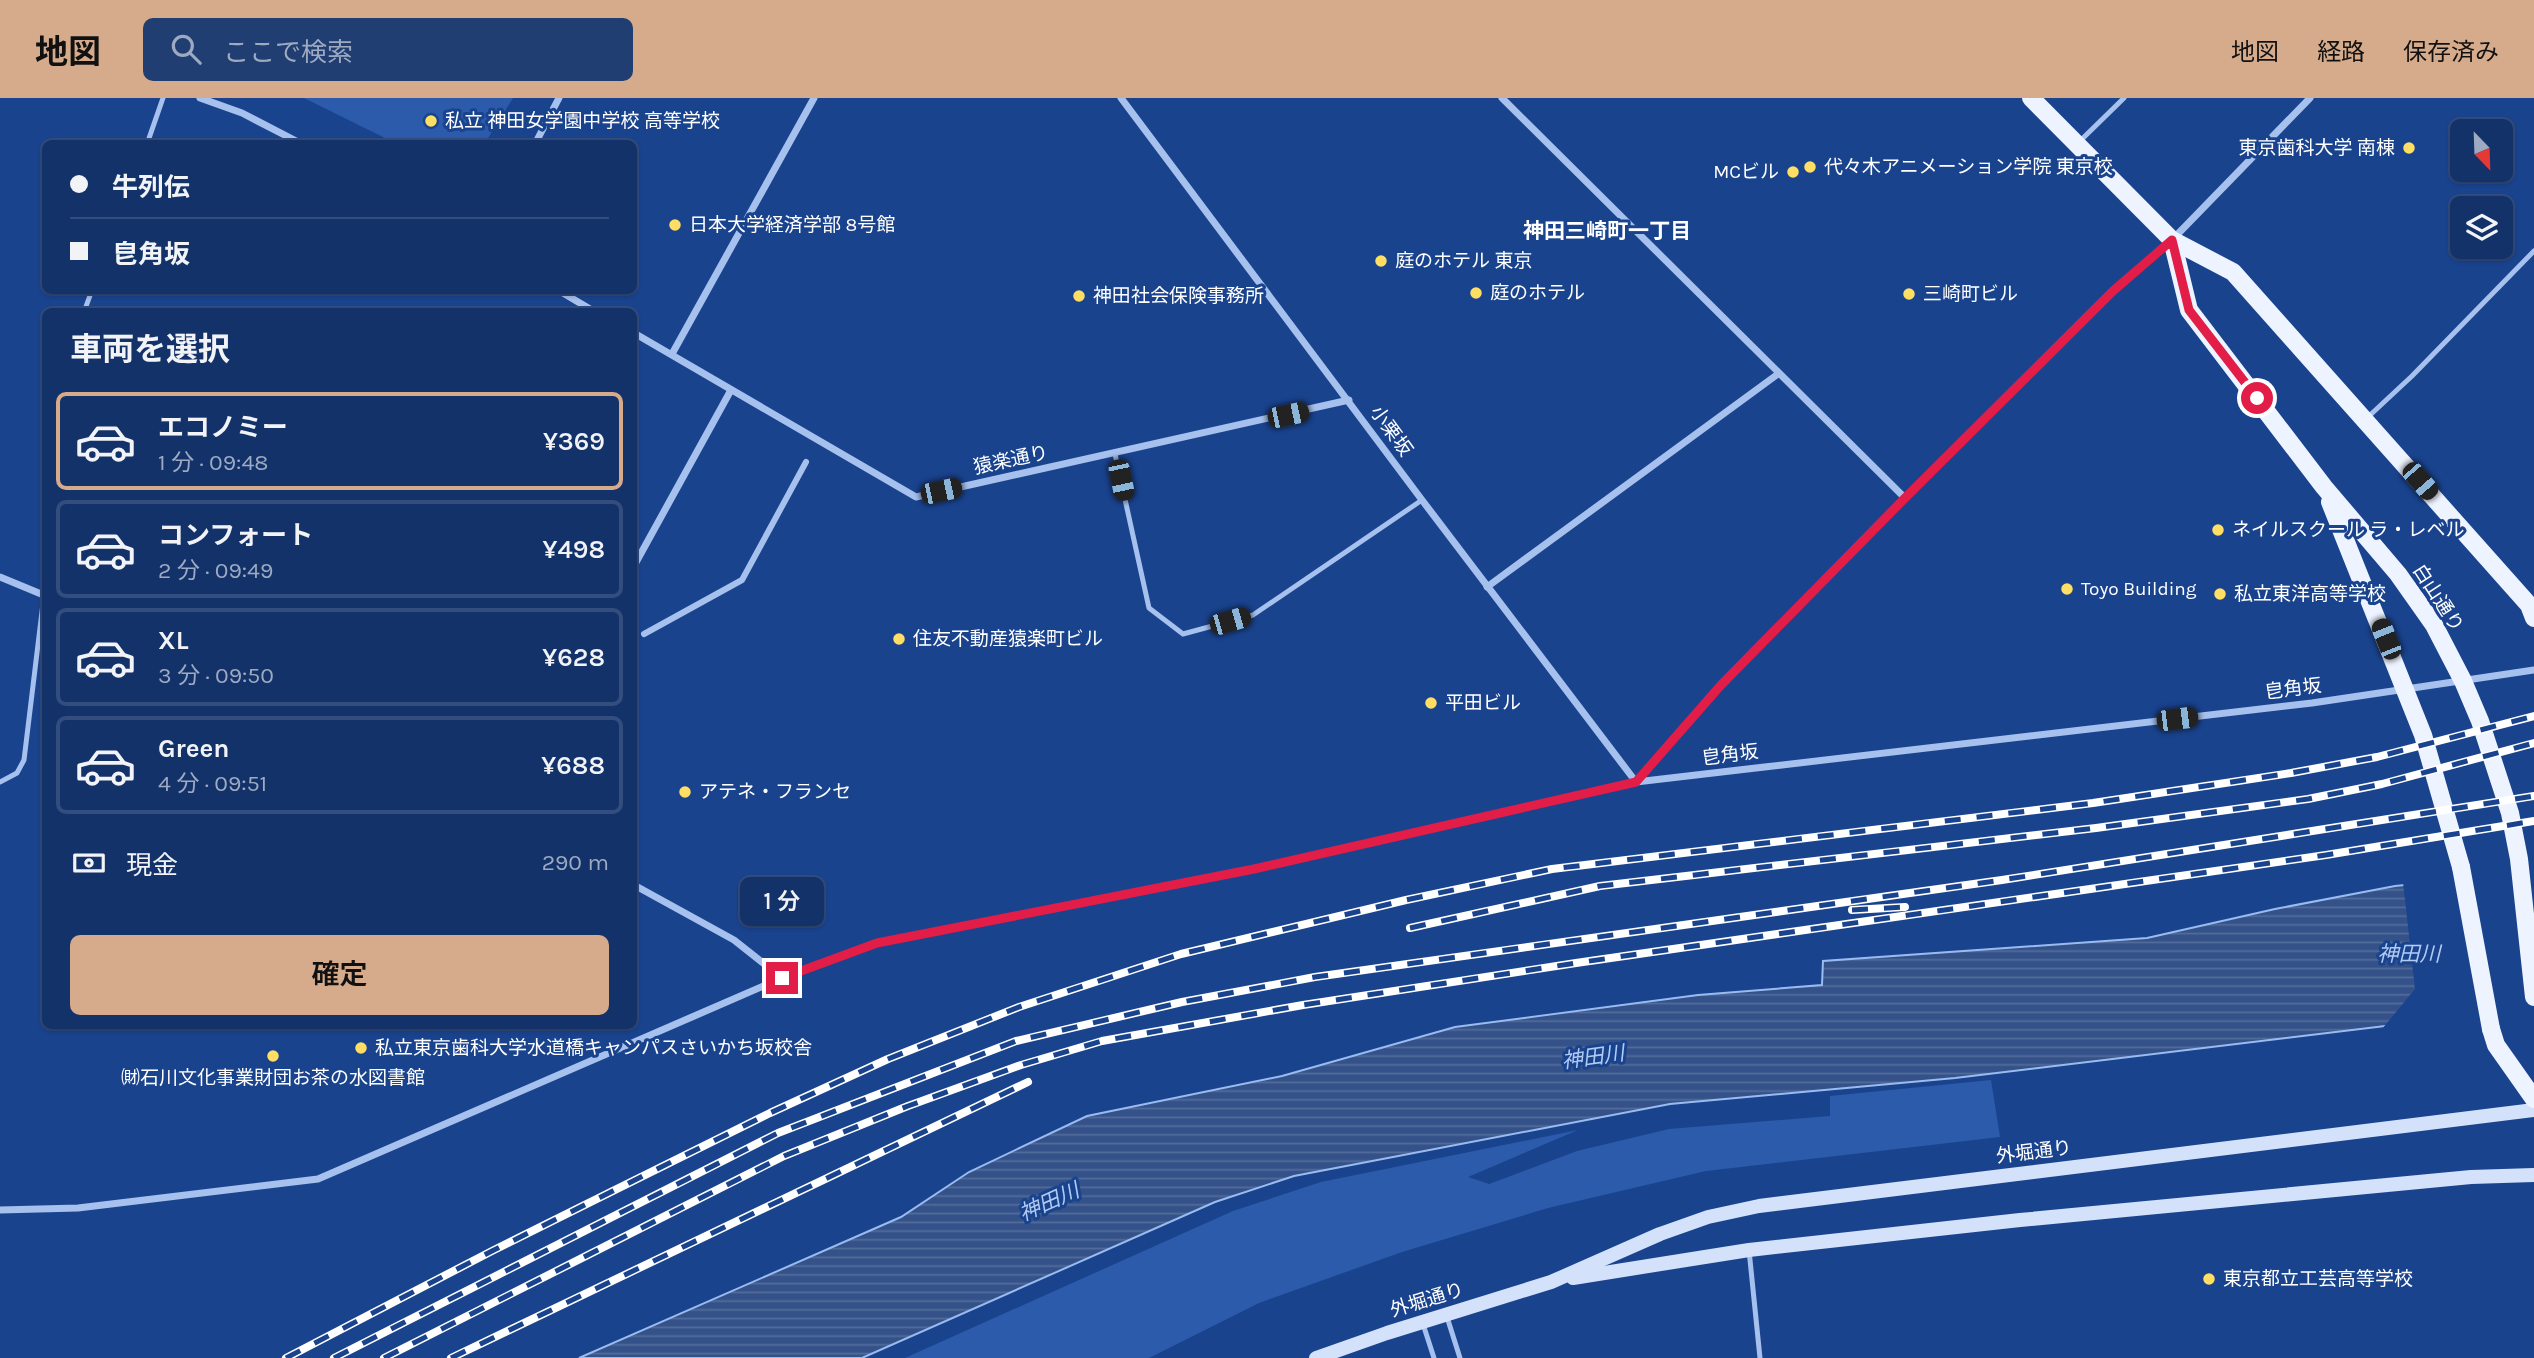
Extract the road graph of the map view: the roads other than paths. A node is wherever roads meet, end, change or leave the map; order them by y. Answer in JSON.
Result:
{"nodes":[{"id":1,"x":163,"y":98,"type":"edge"},
{"id":2,"x":200,"y":98,"type":"edge"},
{"id":3,"x":559,"y":98,"type":"edge"},
{"id":4,"x":814,"y":98,"type":"edge"},
{"id":5,"x":1121,"y":98,"type":"edge"},
{"id":6,"x":1502,"y":98,"type":"edge"},
{"id":7,"x":2031,"y":98,"type":"edge"},
{"id":8,"x":2124,"y":98,"type":"edge"},
{"id":9,"x":2310,"y":98,"type":"edge"},
{"id":10,"x":147,"y":140,"type":"edge"},
{"id":11,"x":294,"y":140,"type":"edge"},
{"id":12,"x":537,"y":140,"type":"edge"},
{"id":13,"x":2077,"y":144,"type":"junction"},
{"id":14,"x":2172,"y":240,"type":"junction"},
{"id":15,"x":2534,"y":251,"type":"edge"},
{"id":16,"x":565,"y":294,"type":"edge"},
{"id":17,"x":580,"y":303,"type":"junction"},
{"id":18,"x":577,"y":308,"type":"edge"},
{"id":19,"x":588,"y":308,"type":"edge"},
{"id":20,"x":637,"y":335,"type":"edge"},
{"id":21,"x":672,"y":354,"type":"junction"},
{"id":22,"x":1778,"y":374,"type":"junction"},
{"id":23,"x":731,"y":390,"type":"junction"},
{"id":24,"x":1349,"y":400,"type":"junction"},
{"id":25,"x":2366,"y":419,"type":"junction"},
{"id":26,"x":1115,"y":454,"type":"junction"},
{"id":27,"x":806,"y":462,"type":"dead end"},
{"id":28,"x":2324,"y":487,"type":"junction"},
{"id":29,"x":1905,"y":498,"type":"junction"},
{"id":30,"x":1422,"y":500,"type":"junction"},
{"id":31,"x":637,"y":561,"type":"edge"},
{"id":32,"x":0,"y":577,"type":"edge"},
{"id":33,"x":1487,"y":587,"type":"junction"},
{"id":34,"x":42,"y":595,"type":"edge"},
{"id":35,"x":2534,"y":618,"type":"edge"},
{"id":36,"x":42,"y":619,"type":"edge"},
{"id":37,"x":644,"y":634,"type":"dead end"},
{"id":38,"x":2534,"y":670,"type":"edge"},
{"id":39,"x":2463,"y":681,"type":"junction"},
{"id":40,"x":2407,"y":690,"type":"junction"},
{"id":41,"x":0,"y":782,"type":"edge"},
{"id":42,"x":1636,"y":782,"type":"junction"},
{"id":43,"x":637,"y":887,"type":"edge"},
{"id":44,"x":782,"y":978,"type":"junction"},
{"id":45,"x":2534,"y":998,"type":"edge"},
{"id":46,"x":2534,"y":1099,"type":"edge"},
{"id":47,"x":2534,"y":1110,"type":"edge"},
{"id":48,"x":2534,"y":1175,"type":"edge"},
{"id":49,"x":0,"y":1210,"type":"edge"},
{"id":50,"x":1749,"y":1250,"type":"junction"},
{"id":51,"x":1551,"y":1282,"type":"junction"},
{"id":52,"x":1446,"y":1314,"type":"junction"},
{"id":53,"x":1423,"y":1322,"type":"junction"},
{"id":54,"x":1316,"y":1358,"type":"edge"},
{"id":55,"x":1434,"y":1358,"type":"edge"},
{"id":56,"x":1460,"y":1358,"type":"edge"},
{"id":57,"x":1760,"y":1358,"type":"edge"}],
"edges":[{"from":1,"to":10,"type":"lane"},
{"from":2,"to":11,"type":"street"},
{"from":3,"to":12,"type":"street"},
{"from":4,"to":21,"type":"street"},
{"from":5,"to":24,"type":"street","name":"小栗坂"},
{"from":6,"to":22,"type":"street"},
{"from":7,"to":13,"type":"main road"},
{"from":8,"to":13,"type":"lane"},
{"from":9,"to":14,"type":"street"},
{"from":13,"to":14,"type":"main road"},
{"from":14,"to":25,"type":"main road"},
{"from":14,"to":28,"type":"main road","name":"白山通り"},
{"from":14,"to":29,"type":"street"},
{"from":15,"to":25,"type":"lane"},
{"from":16,"to":17,"type":"street"},
{"from":17,"to":18,"type":"lane"},
{"from":17,"to":19,"type":"street"},
{"from":20,"to":21,"type":"street","name":"猿楽通り"},
{"from":21,"to":23,"type":"street","name":"猿楽通り"},
{"from":22,"to":29,"type":"street"},
{"from":22,"to":33,"type":"street"},
{"from":23,"to":26,"type":"street","name":"猿楽通り"},
{"from":23,"to":31,"type":"street"},
{"from":24,"to":26,"type":"street","name":"猿楽通り"},
{"from":24,"to":30,"type":"street","name":"小栗坂"},
{"from":25,"to":35,"type":"main road"},
{"from":26,"to":30,"type":"lane"},
{"from":27,"to":37,"type":"street"},
{"from":28,"to":39,"type":"main road","name":"白山通り"},
{"from":28,"to":40,"type":"main road"},
{"from":29,"to":42,"type":"street"},
{"from":30,"to":33,"type":"street","name":"小栗坂"},
{"from":32,"to":34,"type":"street"},
{"from":33,"to":42,"type":"street","name":"小栗坂"},
{"from":36,"to":41,"type":"lane"},
{"from":38,"to":39,"type":"street","name":"皀角坂"},
{"from":39,"to":40,"type":"street","name":"皀角坂"},
{"from":39,"to":45,"type":"main road","name":"白山通り"},
{"from":40,"to":42,"type":"street","name":"皀角坂"},
{"from":40,"to":46,"type":"main road","bridge":true},
{"from":42,"to":44,"type":"street","name":"皀角坂"},
{"from":43,"to":44,"type":"street"},
{"from":44,"to":49,"type":"street","name":"皀角坂"},
{"from":47,"to":51,"type":"main road","name":"外堀通り"},
{"from":48,"to":50,"type":"main road","name":"外堀通り"},
{"from":50,"to":51,"type":"main road","name":"外堀通り"},
{"from":50,"to":57,"type":"lane"},
{"from":51,"to":52,"type":"main road","name":"外堀通り"},
{"from":52,"to":53,"type":"main road","name":"外堀通り"},
{"from":52,"to":56,"type":"lane"},
{"from":53,"to":54,"type":"main road","name":"外堀通り"},
{"from":53,"to":55,"type":"lane"}]}
